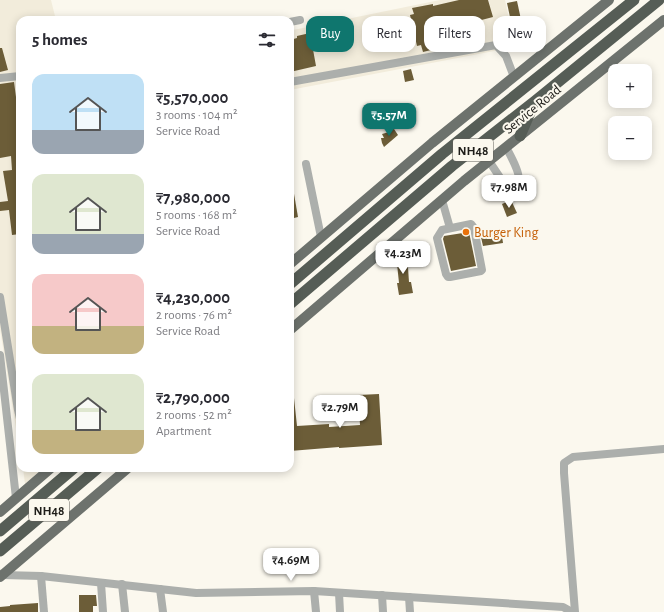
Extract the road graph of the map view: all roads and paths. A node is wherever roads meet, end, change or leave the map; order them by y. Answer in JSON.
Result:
{"nodes":[{"id":1,"x":609,"y":0,"type":"edge"},
{"id":2,"x":634,"y":0,"type":"edge"},
{"id":3,"x":659,"y":0,"type":"edge"},
{"id":4,"x":300,"y":20,"type":"dead end"},
{"id":5,"x":664,"y":20,"type":"edge"},
{"id":6,"x":294,"y":21,"type":"edge"},
{"id":7,"x":16,"y":76,"type":"edge"},
{"id":8,"x":514,"y":77,"type":"junction"},
{"id":9,"x":0,"y":78,"type":"edge"},
{"id":10,"x":294,"y":81,"type":"edge"},
{"id":11,"x":535,"y":101,"type":"junction"},
{"id":12,"x":520,"y":136,"type":"junction"},
{"id":13,"x":506,"y":147,"type":"junction"},
{"id":14,"x":489,"y":161,"type":"junction"},
{"id":15,"x":306,"y":164,"type":"dead end"},
{"id":16,"x":442,"y":200,"type":"junction"},
{"id":17,"x":450,"y":228,"type":"junction"},
{"id":18,"x":321,"y":237,"type":"junction"},
{"id":19,"x":294,"y":261,"type":"edge"},
{"id":20,"x":294,"y":281,"type":"edge"},
{"id":21,"x":0,"y":297,"type":"edge"},
{"id":22,"x":294,"y":301,"type":"edge"},
{"id":23,"x":294,"y":327,"type":"edge"},
{"id":24,"x":0,"y":355,"type":"edge"},
{"id":25,"x":16,"y":397,"type":"edge"},
{"id":26,"x":664,"y":449,"type":"edge"},
{"id":27,"x":46,"y":472,"type":"edge"},
{"id":28,"x":69,"y":472,"type":"edge"},
{"id":29,"x":93,"y":472,"type":"edge"},
{"id":30,"x":123,"y":472,"type":"edge"},
{"id":31,"x":16,"y":498,"type":"junction"},
{"id":32,"x":0,"y":512,"type":"edge"},
{"id":33,"x":0,"y":531,"type":"edge"},
{"id":34,"x":0,"y":551,"type":"edge"},
{"id":35,"x":1,"y":575,"type":"edge"},
{"id":36,"x":40,"y":576,"type":"junction"},
{"id":37,"x":101,"y":583,"type":"junction"},
{"id":38,"x":122,"y":584,"type":"junction"},
{"id":39,"x":160,"y":589,"type":"junction"},
{"id":40,"x":314,"y":591,"type":"junction"},
{"id":41,"x":339,"y":593,"type":"junction"},
{"id":42,"x":382,"y":595,"type":"junction"},
{"id":43,"x":409,"y":597,"type":"junction"},
{"id":44,"x":44,"y":612,"type":"edge"},
{"id":45,"x":103,"y":612,"type":"edge"},
{"id":46,"x":125,"y":612,"type":"edge"},
{"id":47,"x":163,"y":612,"type":"edge"},
{"id":48,"x":316,"y":612,"type":"edge"},
{"id":49,"x":340,"y":612,"type":"edge"},
{"id":50,"x":383,"y":612,"type":"edge"},
{"id":51,"x":410,"y":612,"type":"edge"},
{"id":52,"x":573,"y":612,"type":"edge"}],
"edges":[{"from":1,"to":8,"type":"main road"},
{"from":2,"to":20,"type":"highway","number":"NH48"},
{"from":3,"to":11,"type":"highway","number":"NH48"},
{"from":4,"to":6,"type":"street"},
{"from":5,"to":12,"type":"main road","name":"Service Road"},
{"from":7,"to":9,"type":"street"},
{"from":8,"to":10,"type":"street"},
{"from":8,"to":18,"type":"main road"},
{"from":11,"to":12,"type":"highway"},
{"from":11,"to":22,"type":"highway","number":"NH48"},
{"from":12,"to":13,"type":"main road","name":"Service Road"},
{"from":13,"to":14,"type":"main road","name":"Service Road"},
{"from":13,"to":14,"type":"street"},
{"from":14,"to":16,"type":"main road","name":"Service Road"},
{"from":15,"to":18,"type":"street"},
{"from":16,"to":17,"type":"street"},
{"from":16,"to":23,"type":"main road","name":"Service Road"},
{"from":17,"to":17,"type":"street"},
{"from":18,"to":19,"type":"main road"},
{"from":21,"to":25,"type":"street"},
{"from":24,"to":31,"type":"street"},
{"from":26,"to":52,"type":"street"},
{"from":27,"to":31,"type":"main road"},
{"from":28,"to":33,"type":"highway","number":"NH48"},
{"from":29,"to":34,"type":"highway","number":"NH48"},
{"from":30,"to":35,"type":"main road"},
{"from":31,"to":32,"type":"main road"},
{"from":35,"to":36,"type":"street"},
{"from":36,"to":37,"type":"street"},
{"from":36,"to":44,"type":"street"},
{"from":37,"to":38,"type":"street"},
{"from":37,"to":45,"type":"street"},
{"from":38,"to":39,"type":"street"},
{"from":38,"to":46,"type":"street"},
{"from":39,"to":40,"type":"street"},
{"from":39,"to":47,"type":"street"},
{"from":40,"to":41,"type":"street"},
{"from":40,"to":48,"type":"street"},
{"from":41,"to":42,"type":"street"},
{"from":41,"to":49,"type":"street"},
{"from":42,"to":43,"type":"street"},
{"from":42,"to":50,"type":"street"},
{"from":43,"to":51,"type":"street"},
{"from":43,"to":52,"type":"street"}]}
